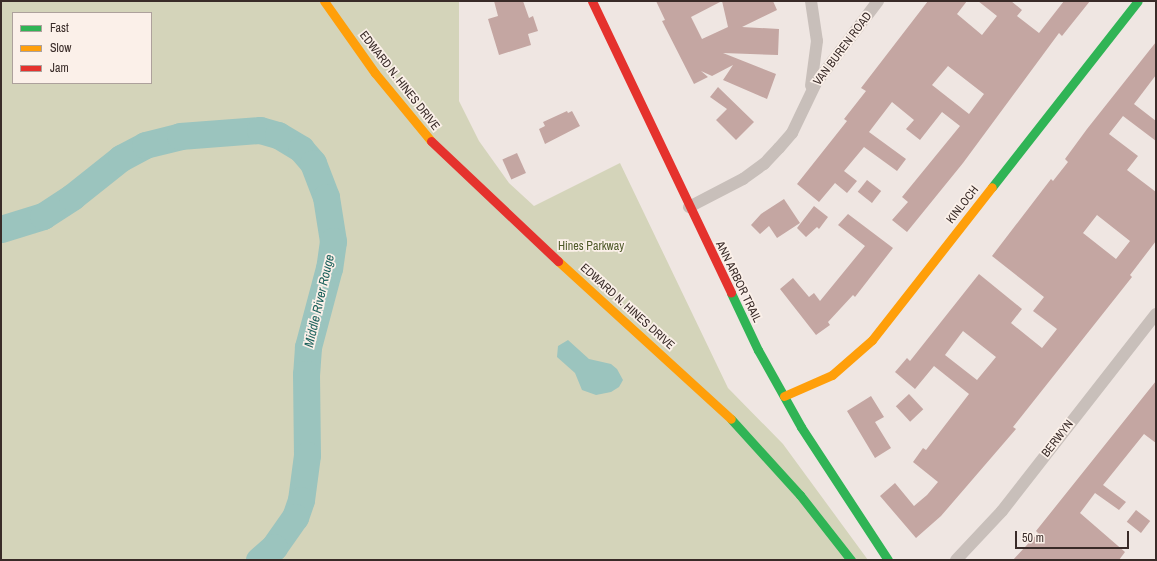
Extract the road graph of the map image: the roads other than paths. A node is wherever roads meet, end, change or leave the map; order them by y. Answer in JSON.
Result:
{"nodes":[{"id":1,"x":324,"y":1,"type":"edge"},
{"id":2,"x":592,"y":1,"type":"edge"},
{"id":3,"x":811,"y":1,"type":"edge"},
{"id":4,"x":878,"y":1,"type":"edge"},
{"id":5,"x":1138,"y":1,"type":"edge"},
{"id":6,"x":808,"y":100,"type":"junction"},
{"id":7,"x":689,"y":207,"type":"junction"},
{"id":8,"x":1156,"y":314,"type":"edge"},
{"id":9,"x":784,"y":396,"type":"junction"},
{"id":10,"x":850,"y":560,"type":"edge"},
{"id":11,"x":888,"y":560,"type":"edge"},
{"id":12,"x":956,"y":560,"type":"edge"}],
"edges":[{"from":1,"to":10,"type":"street","name":"EDWARD N. HINES DRIVE"},
{"from":2,"to":7,"type":"street","name":"ANN ARBOR TRAIL"},
{"from":3,"to":6,"type":"street"},
{"from":4,"to":6,"type":"street","name":"VAN BUREN ROAD"},
{"from":5,"to":9,"type":"street","name":"KINLOCH"},
{"from":6,"to":7,"type":"street","name":"VAN BUREN ROAD"},
{"from":7,"to":9,"type":"street","name":"ANN ARBOR TRAIL"},
{"from":8,"to":12,"type":"street","name":"BERWYN"},
{"from":9,"to":11,"type":"street","name":"ANN ARBOR TRAIL"}]}
